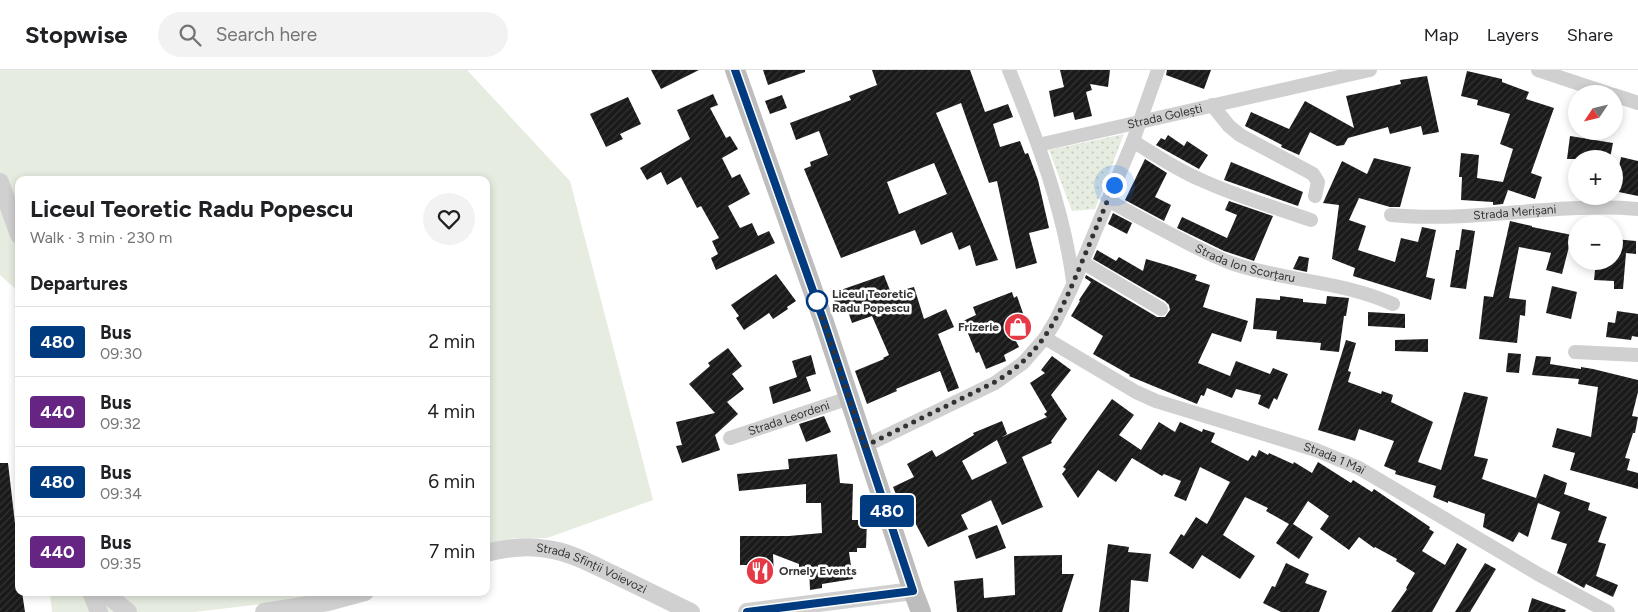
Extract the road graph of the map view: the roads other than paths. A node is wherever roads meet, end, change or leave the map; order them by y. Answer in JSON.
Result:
{"nodes":[{"id":1,"x":735,"y":70,"type":"edge"},
{"id":2,"x":1009,"y":70,"type":"edge"},
{"id":3,"x":1158,"y":70,"type":"edge"},
{"id":4,"x":1370,"y":70,"type":"edge"},
{"id":5,"x":1538,"y":70,"type":"edge"},
{"id":6,"x":1583,"y":85,"type":"edge"},
{"id":7,"x":1623,"y":98,"type":"edge"},
{"id":8,"x":1638,"y":103,"type":"edge"},
{"id":9,"x":1212,"y":105,"type":"junction"},
{"id":10,"x":1141,"y":121,"type":"junction"},
{"id":11,"x":1133,"y":141,"type":"junction"},
{"id":12,"x":1038,"y":145,"type":"junction"},
{"id":13,"x":0,"y":182,"type":"edge"},
{"id":14,"x":1315,"y":196,"type":"dead end"},
{"id":15,"x":1108,"y":200,"type":"junction"},
{"id":16,"x":1638,"y":209,"type":"edge"},
{"id":17,"x":1391,"y":215,"type":"dead end"},
{"id":18,"x":1311,"y":220,"type":"dead end"},
{"id":19,"x":15,"y":224,"type":"edge"},
{"id":20,"x":1082,"y":262,"type":"junction"},
{"id":21,"x":1074,"y":282,"type":"junction"},
{"id":22,"x":1393,"y":304,"type":"dead end"},
{"id":23,"x":1161,"y":309,"type":"dead end"},
{"id":24,"x":1045,"y":338,"type":"junction"},
{"id":25,"x":1575,"y":352,"type":"dead end"},
{"id":26,"x":1638,"y":354,"type":"edge"},
{"id":27,"x":849,"y":398,"type":"junction"},
{"id":28,"x":730,"y":438,"type":"dead end"},
{"id":29,"x":865,"y":446,"type":"junction"},
{"id":30,"x":490,"y":552,"type":"edge"},
{"id":31,"x":913,"y":591,"type":"junction"},
{"id":32,"x":93,"y":596,"type":"edge"},
{"id":33,"x":109,"y":596,"type":"edge"},
{"id":34,"x":350,"y":596,"type":"edge"},
{"id":35,"x":99,"y":612,"type":"edge"},
{"id":36,"x":128,"y":612,"type":"edge"},
{"id":37,"x":264,"y":612,"type":"edge"},
{"id":38,"x":691,"y":612,"type":"edge"},
{"id":39,"x":747,"y":612,"type":"edge"},
{"id":40,"x":922,"y":612,"type":"edge"},
{"id":41,"x":1608,"y":612,"type":"edge"}],
"edges":[{"from":1,"to":27,"type":"main road"},
{"from":2,"to":12,"type":"street"},
{"from":3,"to":10,"type":"street"},
{"from":4,"to":9,"type":"street","name":"Strada Golești"},
{"from":5,"to":6,"type":"street"},
{"from":7,"to":8,"type":"street"},
{"from":9,"to":10,"type":"street","name":"Strada Golești"},
{"from":9,"to":14,"type":"street"},
{"from":10,"to":11,"type":"street"},
{"from":10,"to":12,"type":"street","name":"Strada Golești"},
{"from":11,"to":15,"type":"street"},
{"from":11,"to":18,"type":"street"},
{"from":12,"to":21,"type":"street"},
{"from":13,"to":19,"type":"street"},
{"from":15,"to":20,"type":"street"},
{"from":15,"to":22,"type":"street","name":"Strada Ion Scorțaru"},
{"from":16,"to":17,"type":"street","name":"Strada Merișani"},
{"from":20,"to":21,"type":"street"},
{"from":20,"to":23,"type":"street"},
{"from":21,"to":24,"type":"street"},
{"from":24,"to":29,"type":"street"},
{"from":24,"to":41,"type":"street","name":"Strada 1 Mai"},
{"from":25,"to":26,"type":"street"},
{"from":27,"to":28,"type":"street","name":"Strada Leordeni"},
{"from":27,"to":29,"type":"main road"},
{"from":29,"to":31,"type":"main road"},
{"from":30,"to":38,"type":"street","name":"Strada Sfinții Voievozi"},
{"from":31,"to":39,"type":"street"},
{"from":31,"to":40,"type":"main road"},
{"from":32,"to":35,"type":"street"},
{"from":33,"to":36,"type":"street"},
{"from":34,"to":37,"type":"street"}]}
